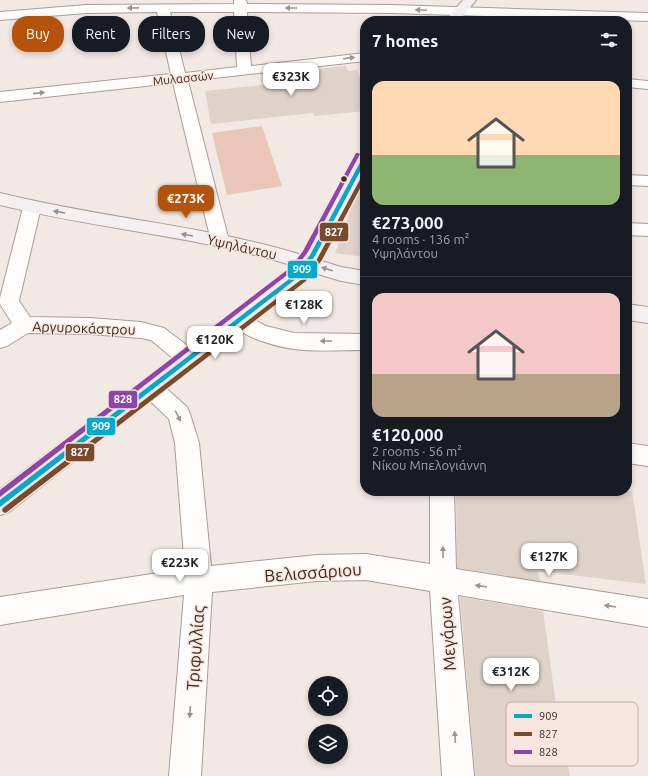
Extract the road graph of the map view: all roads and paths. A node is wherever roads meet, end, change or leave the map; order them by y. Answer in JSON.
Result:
{"nodes":[{"id":1,"x":470,"y":0,"type":"edge"},
{"id":2,"x":86,"y":4,"type":"edge"},
{"id":3,"x":240,"y":4,"type":"edge"},
{"id":4,"x":389,"y":4,"type":"edge"},
{"id":5,"x":162,"y":8,"type":"junction"},
{"id":6,"x":542,"y":14,"type":"junction"},
{"id":7,"x":0,"y":16,"type":"edge"},
{"id":8,"x":456,"y":16,"type":"edge"},
{"id":9,"x":538,"y":16,"type":"edge"},
{"id":10,"x":648,"y":17,"type":"edge"},
{"id":11,"x":360,"y":57,"type":"edge"},
{"id":12,"x":244,"y":71,"type":"junction"},
{"id":13,"x":179,"y":78,"type":"junction"},
{"id":14,"x":632,"y":83,"type":"edge"},
{"id":15,"x":648,"y":85,"type":"edge"},
{"id":16,"x":0,"y":97,"type":"edge"},
{"id":17,"x":360,"y":167,"type":"edge"},
{"id":18,"x":632,"y":180,"type":"edge"},
{"id":19,"x":648,"y":181,"type":"edge"},
{"id":20,"x":0,"y":199,"type":"edge"},
{"id":21,"x":32,"y":206,"type":"junction"},
{"id":22,"x":632,"y":229,"type":"edge"},
{"id":23,"x":648,"y":230,"type":"edge"},
{"id":24,"x":220,"y":241,"type":"junction"},
{"id":25,"x":307,"y":263,"type":"junction"},
{"id":26,"x":360,"y":277,"type":"edge"},
{"id":27,"x":632,"y":313,"type":"edge"},
{"id":28,"x":648,"y":315,"type":"edge"},
{"id":29,"x":239,"y":320,"type":"junction"},
{"id":30,"x":24,"y":325,"type":"junction"},
{"id":31,"x":0,"y":340,"type":"edge"},
{"id":32,"x":360,"y":342,"type":"edge"},
{"id":33,"x":189,"y":359,"type":"junction"},
{"id":34,"x":152,"y":388,"type":"junction"},
{"id":35,"x":632,"y":454,"type":"edge"},
{"id":36,"x":648,"y":456,"type":"edge"},
{"id":37,"x":442,"y":496,"type":"edge"},
{"id":38,"x":0,"y":504,"type":"edge"},
{"id":39,"x":443,"y":579,"type":"junction"},
{"id":40,"x":199,"y":580,"type":"junction"},
{"id":41,"x":0,"y":611,"type":"edge"},
{"id":42,"x":648,"y":613,"type":"edge"},
{"id":43,"x":185,"y":776,"type":"edge"},
{"id":44,"x":458,"y":776,"type":"edge"}],
"edges":[{"from":1,"to":8,"type":"main road"},
{"from":5,"to":2,"type":"street","one_way":true},
{"from":2,"to":7,"type":"street"},
{"from":4,"to":3,"type":"street","one_way":true},
{"from":3,"to":5,"type":"street"},
{"from":3,"to":12,"type":"street"},
{"from":8,"to":4,"type":"street","one_way":true},
{"from":5,"to":13,"type":"street"},
{"from":6,"to":8,"type":"street"},
{"from":6,"to":9,"type":"lane"},
{"from":6,"to":10,"type":"street"},
{"from":12,"to":11,"type":"street","name":"Μυλασσών","one_way":true},
{"from":12,"to":13,"type":"street","name":"Μυλασσών"},
{"from":16,"to":13,"type":"street","name":"Μυλασσών","one_way":true},
{"from":13,"to":24,"type":"street"},
{"from":14,"to":15,"type":"street"},
{"from":17,"to":25,"type":"main road"},
{"from":18,"to":19,"type":"street"},
{"from":20,"to":21,"type":"main road","name":"Υψηλάντου"},
{"from":24,"to":21,"type":"main road","name":"Υψηλάντου","one_way":true},
{"from":21,"to":30,"type":"street","name":"Αργυροκάστρου"},
{"from":22,"to":23,"type":"street"},
{"from":24,"to":25,"type":"main road","name":"Υψηλάντου"},
{"from":26,"to":25,"type":"main road","name":"Υψηλάντου","one_way":true},
{"from":25,"to":29,"type":"main road"},
{"from":27,"to":28,"type":"main road"},
{"from":32,"to":29,"type":"street","one_way":true},
{"from":29,"to":33,"type":"main road"},
{"from":30,"to":31,"type":"street"},
{"from":30,"to":33,"type":"street","name":"Αργυροκάστρου"},
{"from":33,"to":34,"type":"main road"},
{"from":34,"to":38,"type":"main road"},
{"from":34,"to":40,"type":"street","name":"Τριφυλλίας","one_way":true},
{"from":35,"to":36,"type":"street"},
{"from":39,"to":37,"type":"street","name":"Μεγάρων","one_way":true},
{"from":39,"to":40,"type":"street","name":"Βελισσάριου"},
{"from":42,"to":39,"type":"street","name":"Βελισσάριου","one_way":true},
{"from":44,"to":39,"type":"street","name":"Μεγάρων","one_way":true},
{"from":40,"to":41,"type":"street","name":"Βελισσάριου"},
{"from":40,"to":43,"type":"street","name":"Τριφυλλίας","one_way":true}]}
